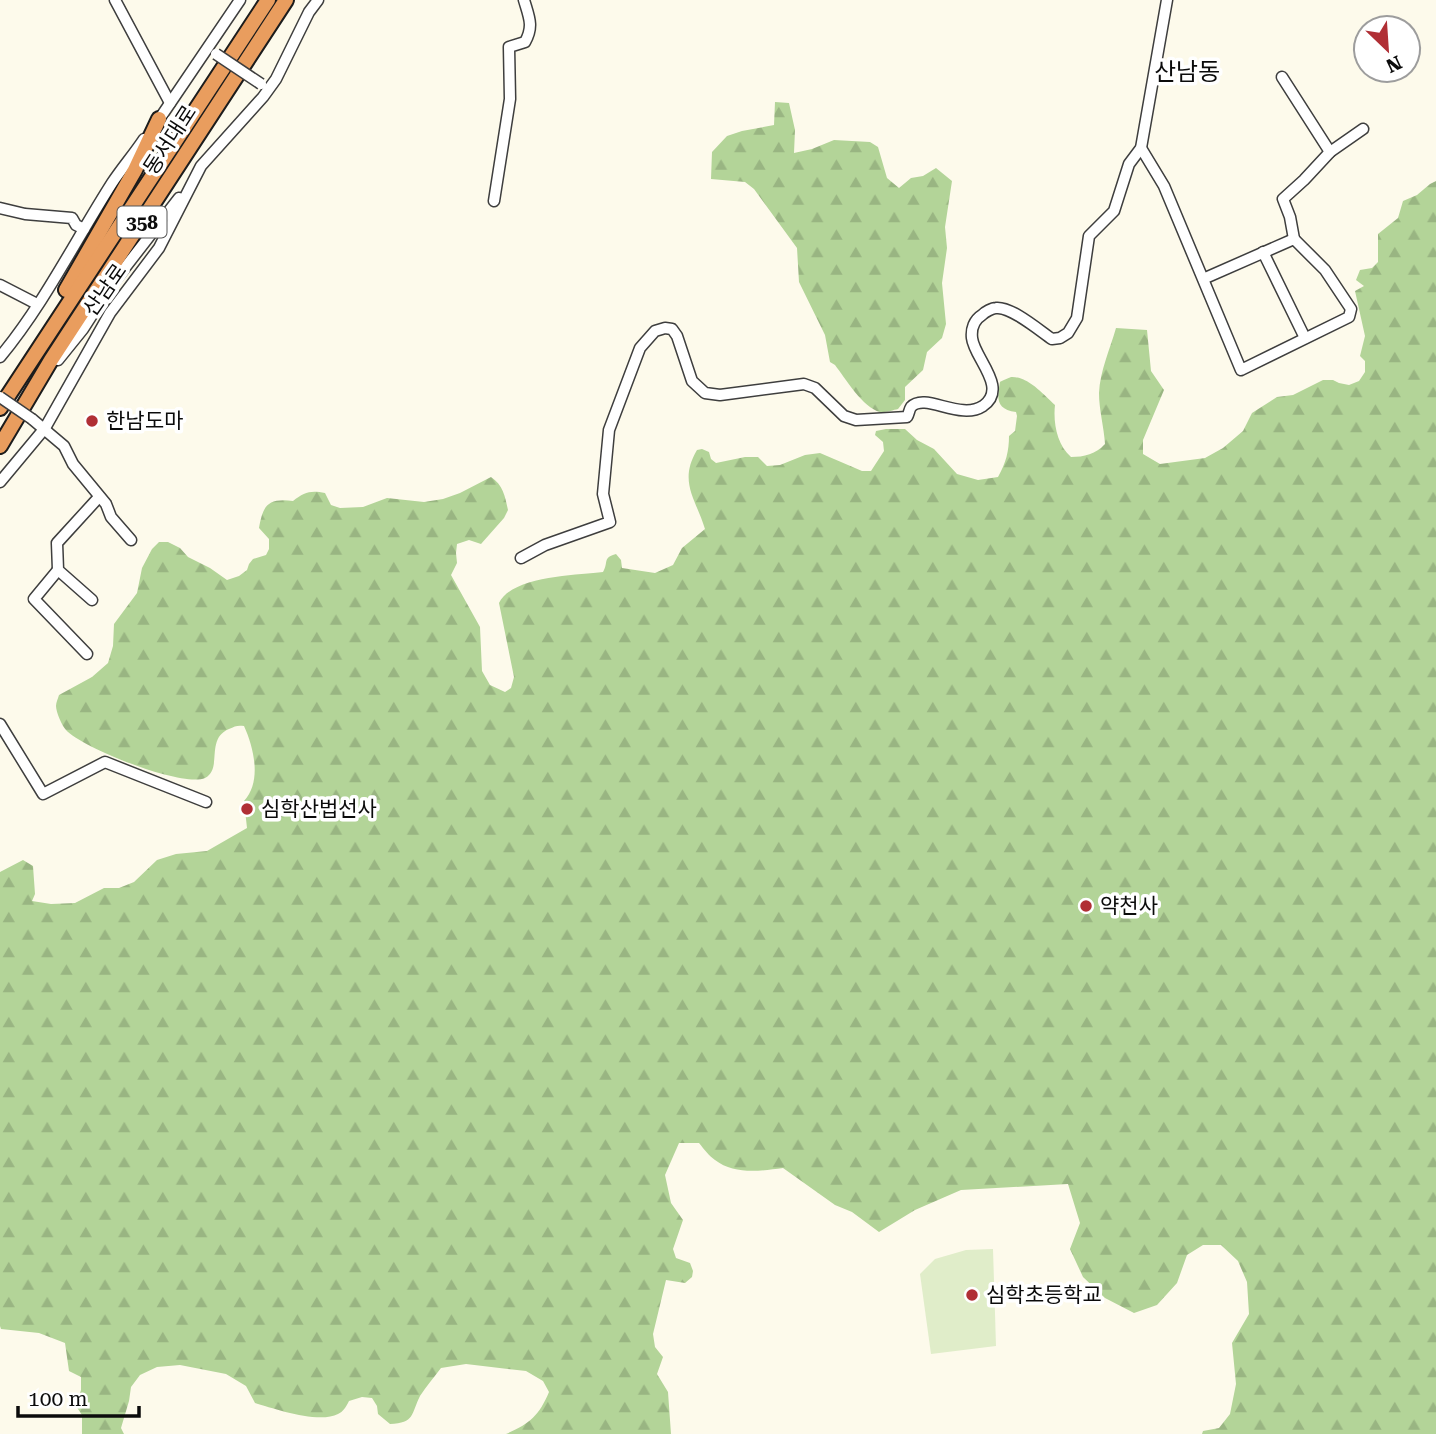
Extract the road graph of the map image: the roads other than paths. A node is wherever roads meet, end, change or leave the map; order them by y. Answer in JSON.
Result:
{"nodes":[{"id":1,"x":115,"y":0,"type":"edge"},
{"id":2,"x":240,"y":0,"type":"edge"},
{"id":3,"x":268,"y":0,"type":"edge"},
{"id":4,"x":286,"y":0,"type":"edge"},
{"id":5,"x":318,"y":0,"type":"edge"},
{"id":6,"x":524,"y":0,"type":"edge"},
{"id":7,"x":1167,"y":0,"type":"edge"},
{"id":8,"x":208,"y":47,"type":"junction"},
{"id":9,"x":1282,"y":77,"type":"dead end"},
{"id":10,"x":265,"y":87,"type":"junction"},
{"id":11,"x":170,"y":103,"type":"junction"},
{"id":12,"x":159,"y":119,"type":"junction"},
{"id":13,"x":1363,"y":129,"type":"dead end"},
{"id":14,"x":1140,"y":148,"type":"junction"},
{"id":15,"x":1330,"y":152,"type":"junction"},
{"id":16,"x":201,"y":166,"type":"junction"},
{"id":17,"x":494,"y":201,"type":"dead end"},
{"id":18,"x":0,"y":208,"type":"edge"},
{"id":19,"x":84,"y":229,"type":"junction"},
{"id":20,"x":1294,"y":239,"type":"junction"},
{"id":21,"x":1263,"y":252,"type":"junction"},
{"id":22,"x":1203,"y":279,"type":"junction"},
{"id":23,"x":0,"y":285,"type":"edge"},
{"id":24,"x":37,"y":304,"type":"junction"},
{"id":25,"x":1305,"y":338,"type":"junction"},
{"id":26,"x":0,"y":357,"type":"edge"},
{"id":27,"x":33,"y":390,"type":"junction"},
{"id":28,"x":6,"y":393,"type":"edge"},
{"id":29,"x":0,"y":408,"type":"edge"},
{"id":30,"x":45,"y":428,"type":"junction"},
{"id":31,"x":0,"y":446,"type":"edge"},
{"id":32,"x":0,"y":481,"type":"edge"},
{"id":33,"x":99,"y":497,"type":"junction"},
{"id":34,"x":131,"y":540,"type":"dead end"},
{"id":35,"x":521,"y":558,"type":"dead end"},
{"id":36,"x":58,"y":570,"type":"junction"},
{"id":37,"x":92,"y":600,"type":"dead end"},
{"id":38,"x":87,"y":654,"type":"dead end"},
{"id":39,"x":0,"y":724,"type":"edge"},
{"id":40,"x":206,"y":802,"type":"dead end"}],
"edges":[{"from":1,"to":11,"type":"street"},
{"from":2,"to":8,"type":"street"},
{"from":3,"to":28,"type":"highway","name":"동서대로","number":"358"},
{"from":4,"to":27,"type":"highway","name":"동서대로","number":"358"},
{"from":5,"to":10,"type":"street","name":"산남로"},
{"from":6,"to":17,"type":"street"},
{"from":7,"to":14,"type":"street"},
{"from":8,"to":10,"type":"street","bridge":true},
{"from":8,"to":11,"type":"street"},
{"from":9,"to":15,"type":"street"},
{"from":10,"to":16,"type":"street","name":"산남로"},
{"from":11,"to":12,"type":"street"},
{"from":12,"to":19,"type":"street"},
{"from":12,"to":28,"type":"highway"},
{"from":13,"to":15,"type":"street"},
{"from":14,"to":22,"type":"street"},
{"from":14,"to":35,"type":"street"},
{"from":15,"to":20,"type":"street"},
{"from":16,"to":27,"type":"street"},
{"from":16,"to":30,"type":"street","name":"산남로"},
{"from":18,"to":19,"type":"street"},
{"from":19,"to":24,"type":"street"},
{"from":20,"to":21,"type":"street"},
{"from":20,"to":25,"type":"street"},
{"from":21,"to":22,"type":"street"},
{"from":21,"to":25,"type":"street"},
{"from":22,"to":25,"type":"street"},
{"from":23,"to":24,"type":"street"},
{"from":24,"to":26,"type":"street"},
{"from":27,"to":31,"type":"highway","name":"동서대로","number":"358"},
{"from":28,"to":29,"type":"highway","name":"동서대로","number":"358"},
{"from":28,"to":30,"type":"street","bridge":true},
{"from":30,"to":32,"type":"street","name":"산남로"},
{"from":30,"to":33,"type":"street"},
{"from":33,"to":34,"type":"street"},
{"from":33,"to":36,"type":"street"},
{"from":36,"to":37,"type":"street"},
{"from":36,"to":38,"type":"street"},
{"from":39,"to":40,"type":"street"}]}
